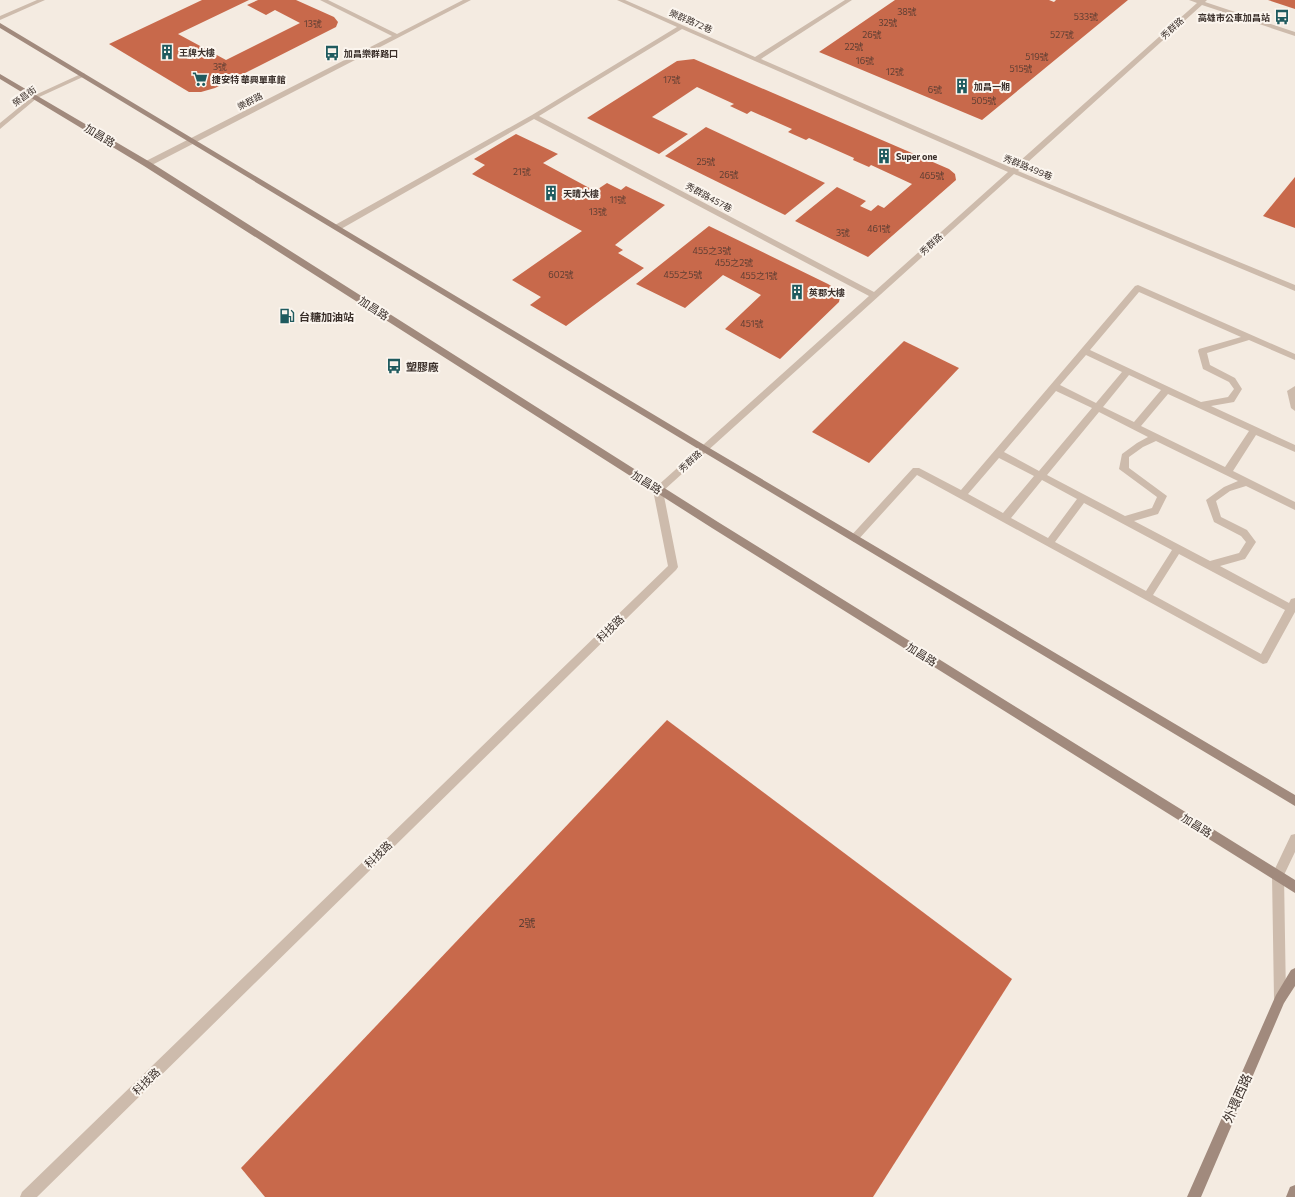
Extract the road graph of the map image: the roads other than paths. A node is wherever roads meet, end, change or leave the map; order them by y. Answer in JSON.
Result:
{"nodes":[{"id":1,"x":42,"y":0,"type":"edge"},
{"id":2,"x":323,"y":0,"type":"edge"},
{"id":3,"x":468,"y":0,"type":"edge"},
{"id":4,"x":620,"y":0,"type":"edge"},
{"id":5,"x":849,"y":0,"type":"edge"},
{"id":6,"x":1192,"y":0,"type":"edge"},
{"id":7,"x":1202,"y":1,"type":"edge"},
{"id":8,"x":0,"y":18,"type":"edge"},
{"id":9,"x":0,"y":25,"type":"edge"},
{"id":10,"x":682,"y":27,"type":"junction"},
{"id":11,"x":1295,"y":34,"type":"edge"},
{"id":12,"x":396,"y":36,"type":"junction"},
{"id":13,"x":756,"y":59,"type":"junction"},
{"id":14,"x":83,"y":75,"type":"junction"},
{"id":15,"x":0,"y":76,"type":"edge"},
{"id":16,"x":35,"y":97,"type":"junction"},
{"id":17,"x":534,"y":116,"type":"junction"},
{"id":18,"x":0,"y":127,"type":"edge"},
{"id":19,"x":192,"y":140,"type":"junction"},
{"id":20,"x":147,"y":164,"type":"junction"},
{"id":21,"x":1013,"y":171,"type":"junction"},
{"id":22,"x":338,"y":227,"type":"junction"},
{"id":23,"x":1295,"y":288,"type":"edge"},
{"id":24,"x":874,"y":296,"type":"junction"},
{"id":25,"x":1249,"y":337,"type":"junction"},
{"id":26,"x":1084,"y":351,"type":"junction"},
{"id":27,"x":1295,"y":358,"type":"edge"},
{"id":28,"x":1128,"y":371,"type":"junction"},
{"id":29,"x":1054,"y":386,"type":"junction"},
{"id":30,"x":1167,"y":389,"type":"junction"},
{"id":31,"x":1295,"y":390,"type":"edge"},
{"id":32,"x":1201,"y":405,"type":"junction"},
{"id":33,"x":1097,"y":408,"type":"junction"},
{"id":34,"x":1295,"y":408,"type":"edge"},
{"id":35,"x":1135,"y":427,"type":"junction"},
{"id":36,"x":1254,"y":430,"type":"junction"},
{"id":37,"x":1156,"y":437,"type":"junction"},
{"id":38,"x":703,"y":448,"type":"junction"},
{"id":39,"x":1295,"y":449,"type":"edge"},
{"id":40,"x":998,"y":453,"type":"junction"},
{"id":41,"x":1227,"y":472,"type":"junction"},
{"id":42,"x":1041,"y":475,"type":"junction"},
{"id":43,"x":1246,"y":482,"type":"junction"},
{"id":44,"x":658,"y":490,"type":"junction"},
{"id":45,"x":962,"y":495,"type":"junction"},
{"id":46,"x":1083,"y":498,"type":"junction"},
{"id":47,"x":1295,"y":506,"type":"edge"},
{"id":48,"x":1005,"y":518,"type":"junction"},
{"id":49,"x":1124,"y":520,"type":"junction"},
{"id":50,"x":854,"y":538,"type":"junction"},
{"id":51,"x":1049,"y":543,"type":"junction"},
{"id":52,"x":1178,"y":548,"type":"junction"},
{"id":53,"x":1210,"y":565,"type":"junction"},
{"id":54,"x":1147,"y":597,"type":"junction"},
{"id":55,"x":1293,"y":606,"type":"edge"},
{"id":56,"x":1295,"y":801,"type":"edge"},
{"id":57,"x":1295,"y":839,"type":"edge"},
{"id":58,"x":1278,"y":875,"type":"junction"},
{"id":59,"x":1295,"y":887,"type":"edge"},
{"id":60,"x":1295,"y":974,"type":"edge"},
{"id":61,"x":1280,"y":999,"type":"junction"},
{"id":62,"x":1295,"y":1192,"type":"edge"},
{"id":63,"x":27,"y":1197,"type":"edge"},
{"id":64,"x":1194,"y":1197,"type":"edge"},
{"id":65,"x":1293,"y":1197,"type":"edge"}],
"edges":[{"from":1,"to":8,"type":"street"},
{"from":2,"to":12,"type":"street"},
{"from":3,"to":12,"type":"street","name":"樂群路"},
{"from":4,"to":10,"type":"street","name":"樂群路72巷"},
{"from":5,"to":13,"type":"street"},
{"from":6,"to":7,"type":"street"},
{"from":7,"to":11,"type":"street"},
{"from":7,"to":21,"type":"street","name":"秀群路"},
{"from":9,"to":14,"type":"street"},
{"from":10,"to":13,"type":"street","name":"樂群路72巷"},
{"from":10,"to":17,"type":"street"},
{"from":12,"to":19,"type":"street","name":"樂群路"},
{"from":13,"to":21,"type":"street","name":"秀群路499巷"},
{"from":14,"to":16,"type":"street","name":"榮昌街"},
{"from":14,"to":19,"type":"street"},
{"from":15,"to":16,"type":"street","name":"加昌路"},
{"from":16,"to":18,"type":"street","name":"榮昌街"},
{"from":16,"to":20,"type":"street","name":"加昌路"},
{"from":17,"to":22,"type":"street"},
{"from":17,"to":24,"type":"street","name":"秀群路457巷"},
{"from":19,"to":20,"type":"street","name":"樂群路"},
{"from":19,"to":22,"type":"street"},
{"from":20,"to":44,"type":"street","name":"加昌路"},
{"from":21,"to":23,"type":"street","name":"秀群路499巷"},
{"from":21,"to":24,"type":"street","name":"秀群路"},
{"from":22,"to":38,"type":"street"},
{"from":24,"to":38,"type":"street","name":"秀群路"},
{"from":25,"to":26,"type":"street"},
{"from":25,"to":27,"type":"street"},
{"from":25,"to":32,"type":"street"},
{"from":26,"to":28,"type":"street"},
{"from":26,"to":29,"type":"street"},
{"from":28,"to":30,"type":"street"},
{"from":28,"to":33,"type":"street"},
{"from":29,"to":33,"type":"street"},
{"from":29,"to":40,"type":"street"},
{"from":30,"to":32,"type":"street"},
{"from":30,"to":35,"type":"street"},
{"from":31,"to":34,"type":"street"},
{"from":32,"to":36,"type":"street"},
{"from":33,"to":35,"type":"street"},
{"from":33,"to":42,"type":"street"},
{"from":35,"to":37,"type":"street"},
{"from":36,"to":39,"type":"street"},
{"from":36,"to":41,"type":"street"},
{"from":37,"to":41,"type":"street"},
{"from":37,"to":49,"type":"street"},
{"from":38,"to":44,"type":"street","name":"秀群路"},
{"from":38,"to":50,"type":"street"},
{"from":40,"to":42,"type":"street"},
{"from":40,"to":45,"type":"street"},
{"from":41,"to":43,"type":"street"},
{"from":42,"to":46,"type":"street"},
{"from":42,"to":48,"type":"street"},
{"from":43,"to":47,"type":"street"},
{"from":43,"to":53,"type":"street"},
{"from":44,"to":58,"type":"street","name":"加昌路"},
{"from":44,"to":63,"type":"street","name":"科技路"},
{"from":45,"to":48,"type":"street"},
{"from":45,"to":50,"type":"street"},
{"from":46,"to":49,"type":"street"},
{"from":46,"to":51,"type":"street"},
{"from":48,"to":51,"type":"street"},
{"from":49,"to":52,"type":"street"},
{"from":50,"to":56,"type":"street"},
{"from":51,"to":54,"type":"street"},
{"from":52,"to":53,"type":"street"},
{"from":52,"to":54,"type":"street"},
{"from":53,"to":55,"type":"street"},
{"from":54,"to":55,"type":"street"},
{"from":57,"to":58,"type":"street","name":"外環西路"},
{"from":58,"to":59,"type":"street","name":"加昌路"},
{"from":58,"to":61,"type":"street","name":"外環西路"},
{"from":60,"to":61,"type":"street","name":"外環西路"},
{"from":61,"to":64,"type":"street","name":"外環西路"},
{"from":62,"to":65,"type":"street"}]}
